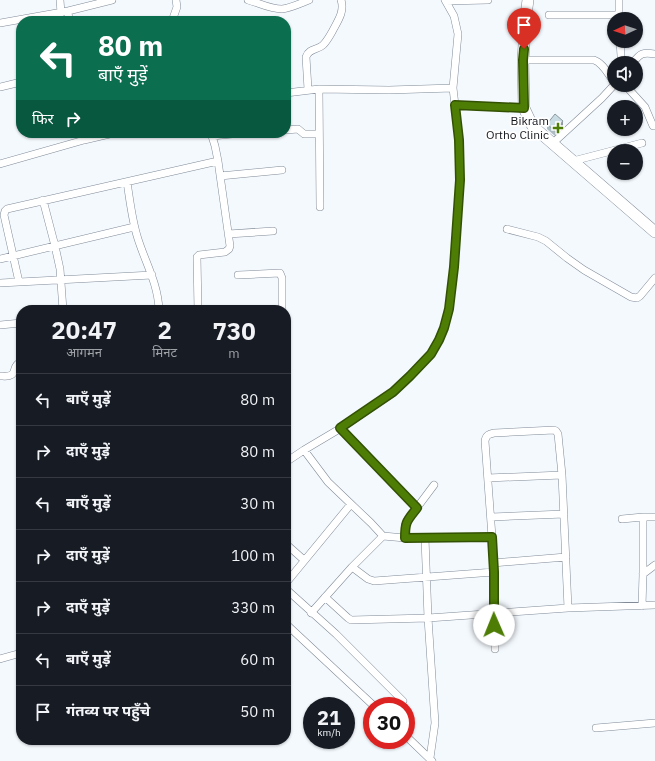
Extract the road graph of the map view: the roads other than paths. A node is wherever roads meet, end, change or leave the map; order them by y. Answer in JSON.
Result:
{"nodes":[{"id":1,"x":60,"y":0,"type":"edge"},
{"id":2,"x":112,"y":0,"type":"edge"},
{"id":3,"x":176,"y":0,"type":"edge"},
{"id":4,"x":248,"y":0,"type":"edge"},
{"id":5,"x":309,"y":0,"type":"edge"},
{"id":6,"x":341,"y":0,"type":"edge"},
{"id":7,"x":488,"y":0,"type":"edge"},
{"id":8,"x":528,"y":0,"type":"edge"},
{"id":9,"x":619,"y":0,"type":"edge"},
{"id":10,"x":446,"y":1,"type":"edge"},
{"id":11,"x":64,"y":12,"type":"junction"},
{"id":12,"x":619,"y":12,"type":"edge"},
{"id":13,"x":549,"y":15,"type":"dead end"},
{"id":14,"x":41,"y":16,"type":"edge"},
{"id":15,"x":66,"y":16,"type":"edge"},
{"id":16,"x":174,"y":16,"type":"edge"},
{"id":17,"x":607,"y":17,"type":"edge"},
{"id":18,"x":16,"y":20,"type":"edge"},
{"id":19,"x":0,"y":23,"type":"edge"},
{"id":20,"x":655,"y":54,"type":"edge"},
{"id":21,"x":638,"y":56,"type":"edge"},
{"id":22,"x":523,"y":60,"type":"junction"},
{"id":23,"x":607,"y":73,"type":"edge"},
{"id":24,"x":16,"y":83,"type":"edge"},
{"id":25,"x":0,"y":87,"type":"edge"},
{"id":26,"x":453,"y":88,"type":"junction"},
{"id":27,"x":319,"y":89,"type":"junction"},
{"id":28,"x":308,"y":90,"type":"junction"},
{"id":29,"x":291,"y":92,"type":"edge"},
{"id":30,"x":607,"y":92,"type":"edge"},
{"id":31,"x":631,"y":92,"type":"edge"},
{"id":32,"x":455,"y":105,"type":"junction"},
{"id":33,"x":524,"y":108,"type":"junction"},
{"id":34,"x":655,"y":126,"type":"edge"},
{"id":35,"x":291,"y":130,"type":"edge"},
{"id":36,"x":319,"y":134,"type":"junction"},
{"id":37,"x":93,"y":138,"type":"edge"},
{"id":38,"x":213,"y":138,"type":"edge"},
{"id":39,"x":642,"y":142,"type":"dead end"},
{"id":40,"x":553,"y":143,"type":"junction"},
{"id":41,"x":218,"y":161,"type":"junction"},
{"id":42,"x":573,"y":161,"type":"junction"},
{"id":43,"x":0,"y":164,"type":"edge"},
{"id":44,"x":282,"y":170,"type":"dead end"},
{"id":45,"x":220,"y":176,"type":"junction"},
{"id":46,"x":127,"y":182,"type":"junction"},
{"id":47,"x":43,"y":200,"type":"junction"},
{"id":48,"x":320,"y":207,"type":"dead end"},
{"id":49,"x":2,"y":215,"type":"edge"},
{"id":50,"x":134,"y":227,"type":"junction"},
{"id":51,"x":507,"y":229,"type":"dead end"},
{"id":52,"x":654,"y":230,"type":"edge"},
{"id":53,"x":273,"y":231,"type":"dead end"},
{"id":54,"x":228,"y":234,"type":"junction"},
{"id":55,"x":55,"y":246,"type":"junction"},
{"id":56,"x":13,"y":256,"type":"junction"},
{"id":57,"x":0,"y":259,"type":"edge"},
{"id":58,"x":152,"y":275,"type":"junction"},
{"id":59,"x":238,"y":275,"type":"dead end"},
{"id":60,"x":655,"y":278,"type":"edge"},
{"id":61,"x":61,"y":280,"type":"junction"},
{"id":62,"x":19,"y":282,"type":"junction"},
{"id":63,"x":0,"y":283,"type":"edge"},
{"id":64,"x":63,"y":305,"type":"edge"},
{"id":65,"x":158,"y":305,"type":"edge"},
{"id":66,"x":198,"y":305,"type":"edge"},
{"id":67,"x":282,"y":305,"type":"edge"},
{"id":68,"x":16,"y":323,"type":"edge"},
{"id":69,"x":0,"y":324,"type":"edge"},
{"id":70,"x":16,"y":365,"type":"edge"},
{"id":71,"x":0,"y":376,"type":"edge"},
{"id":72,"x":340,"y":428,"type":"junction"},
{"id":73,"x":304,"y":450,"type":"junction"},
{"id":74,"x":291,"y":458,"type":"edge"},
{"id":75,"x":562,"y":475,"type":"junction"},
{"id":76,"x":488,"y":478,"type":"junction"},
{"id":77,"x":434,"y":485,"type":"dead end"},
{"id":78,"x":351,"y":504,"type":"junction"},
{"id":79,"x":417,"y":508,"type":"junction"},
{"id":80,"x":564,"y":514,"type":"junction"},
{"id":81,"x":490,"y":517,"type":"junction"},
{"id":82,"x":643,"y":517,"type":"junction"},
{"id":83,"x":655,"y":517,"type":"edge"},
{"id":84,"x":622,"y":519,"type":"dead end"},
{"id":85,"x":383,"y":536,"type":"junction"},
{"id":86,"x":492,"y":537,"type":"junction"},
{"id":87,"x":405,"y":538,"type":"junction"},
{"id":88,"x":425,"y":538,"type":"junction"},
{"id":89,"x":291,"y":548,"type":"edge"},
{"id":90,"x":566,"y":556,"type":"junction"},
{"id":91,"x":304,"y":560,"type":"junction"},
{"id":92,"x":493,"y":563,"type":"junction"},
{"id":93,"x":655,"y":565,"type":"edge"},
{"id":94,"x":352,"y":567,"type":"junction"},
{"id":95,"x":494,"y":572,"type":"junction"},
{"id":96,"x":643,"y":574,"type":"junction"},
{"id":97,"x":291,"y":577,"type":"edge"},
{"id":98,"x":426,"y":577,"type":"junction"},
{"id":99,"x":291,"y":594,"type":"edge"},
{"id":100,"x":325,"y":597,"type":"junction"},
{"id":101,"x":655,"y":605,"type":"edge"},
{"id":102,"x":642,"y":606,"type":"junction"},
{"id":103,"x":568,"y":608,"type":"junction"},
{"id":104,"x":311,"y":613,"type":"junction"},
{"id":105,"x":494,"y":613,"type":"junction"},
{"id":106,"x":428,"y":618,"type":"junction"},
{"id":107,"x":291,"y":629,"type":"edge"},
{"id":108,"x":495,"y":649,"type":"dead end"},
{"id":109,"x":16,"y":654,"type":"edge"},
{"id":110,"x":0,"y":659,"type":"edge"},
{"id":111,"x":364,"y":697,"type":"edge"},
{"id":112,"x":399,"y":697,"type":"edge"},
{"id":113,"x":655,"y":722,"type":"edge"},
{"id":114,"x":596,"y":728,"type":"dead end"},
{"id":115,"x":415,"y":745,"type":"edge"},
{"id":116,"x":431,"y":760,"type":"edge"}],
"edges":[{"from":1,"to":11,"type":"street"},
{"from":2,"to":11,"type":"street"},
{"from":3,"to":16,"type":"street"},
{"from":4,"to":5,"type":"street"},
{"from":6,"to":28,"type":"street"},
{"from":7,"to":10,"type":"street"},
{"from":8,"to":22,"type":"main road"},
{"from":9,"to":12,"type":"street"},
{"from":10,"to":26,"type":"street"},
{"from":11,"to":14,"type":"street"},
{"from":11,"to":15,"type":"street"},
{"from":13,"to":17,"type":"street"},
{"from":18,"to":19,"type":"street"},
{"from":20,"to":21,"type":"street"},
{"from":22,"to":23,"type":"street"},
{"from":22,"to":33,"type":"main road"},
{"from":24,"to":25,"type":"street"},
{"from":26,"to":27,"type":"street"},
{"from":26,"to":32,"type":"street"},
{"from":27,"to":28,"type":"street"},
{"from":27,"to":36,"type":"street"},
{"from":28,"to":29,"type":"street"},
{"from":30,"to":40,"type":"street"},
{"from":31,"to":34,"type":"street"},
{"from":32,"to":33,"type":"street"},
{"from":32,"to":72,"type":"street"},
{"from":33,"to":40,"type":"main road"},
{"from":35,"to":36,"type":"street"},
{"from":36,"to":48,"type":"street"},
{"from":37,"to":43,"type":"street"},
{"from":38,"to":41,"type":"street"},
{"from":39,"to":42,"type":"street"},
{"from":40,"to":42,"type":"main road"},
{"from":41,"to":45,"type":"street"},
{"from":41,"to":46,"type":"street"},
{"from":42,"to":52,"type":"main road"},
{"from":44,"to":45,"type":"street"},
{"from":45,"to":54,"type":"street"},
{"from":46,"to":47,"type":"street"},
{"from":46,"to":50,"type":"street"},
{"from":47,"to":49,"type":"street"},
{"from":47,"to":55,"type":"street"},
{"from":49,"to":56,"type":"street"},
{"from":50,"to":55,"type":"street"},
{"from":50,"to":58,"type":"street"},
{"from":51,"to":60,"type":"street"},
{"from":53,"to":54,"type":"street"},
{"from":54,"to":66,"type":"street"},
{"from":55,"to":56,"type":"street"},
{"from":55,"to":61,"type":"street"},
{"from":56,"to":57,"type":"street"},
{"from":56,"to":62,"type":"street"},
{"from":58,"to":61,"type":"street"},
{"from":58,"to":65,"type":"street"},
{"from":59,"to":67,"type":"street"},
{"from":61,"to":62,"type":"street"},
{"from":61,"to":64,"type":"street"},
{"from":62,"to":63,"type":"street"},
{"from":68,"to":69,"type":"street"},
{"from":70,"to":71,"type":"street"},
{"from":72,"to":73,"type":"street"},
{"from":72,"to":79,"type":"street"},
{"from":73,"to":74,"type":"street"},
{"from":73,"to":78,"type":"street"},
{"from":75,"to":76,"type":"street"},
{"from":75,"to":76,"type":"street"},
{"from":75,"to":80,"type":"street"},
{"from":76,"to":81,"type":"street"},
{"from":77,"to":79,"type":"street"},
{"from":78,"to":85,"type":"street"},
{"from":78,"to":91,"type":"street"},
{"from":79,"to":87,"type":"street"},
{"from":80,"to":81,"type":"street"},
{"from":80,"to":90,"type":"street"},
{"from":81,"to":86,"type":"street"},
{"from":82,"to":83,"type":"street"},
{"from":82,"to":84,"type":"street"},
{"from":82,"to":96,"type":"street"},
{"from":85,"to":87,"type":"street"},
{"from":85,"to":94,"type":"street"},
{"from":86,"to":88,"type":"street"},
{"from":86,"to":92,"type":"street"},
{"from":87,"to":88,"type":"street"},
{"from":88,"to":98,"type":"street"},
{"from":89,"to":91,"type":"street"},
{"from":90,"to":92,"type":"street"},
{"from":90,"to":103,"type":"street"},
{"from":91,"to":97,"type":"street"},
{"from":92,"to":95,"type":"street"},
{"from":93,"to":96,"type":"street"},
{"from":94,"to":98,"type":"street"},
{"from":94,"to":100,"type":"street"},
{"from":95,"to":98,"type":"street"},
{"from":95,"to":105,"type":"street"},
{"from":96,"to":102,"type":"street"},
{"from":98,"to":106,"type":"street"},
{"from":99,"to":104,"type":"street"},
{"from":100,"to":104,"type":"street"},
{"from":100,"to":106,"type":"street"},
{"from":101,"to":102,"type":"street"},
{"from":102,"to":103,"type":"street"},
{"from":103,"to":105,"type":"street"},
{"from":104,"to":112,"type":"street"},
{"from":105,"to":106,"type":"street"},
{"from":105,"to":108,"type":"street"},
{"from":106,"to":116,"type":"street"},
{"from":107,"to":111,"type":"street"},
{"from":109,"to":110,"type":"street"},
{"from":113,"to":114,"type":"street"},
{"from":115,"to":116,"type":"street"}]}
